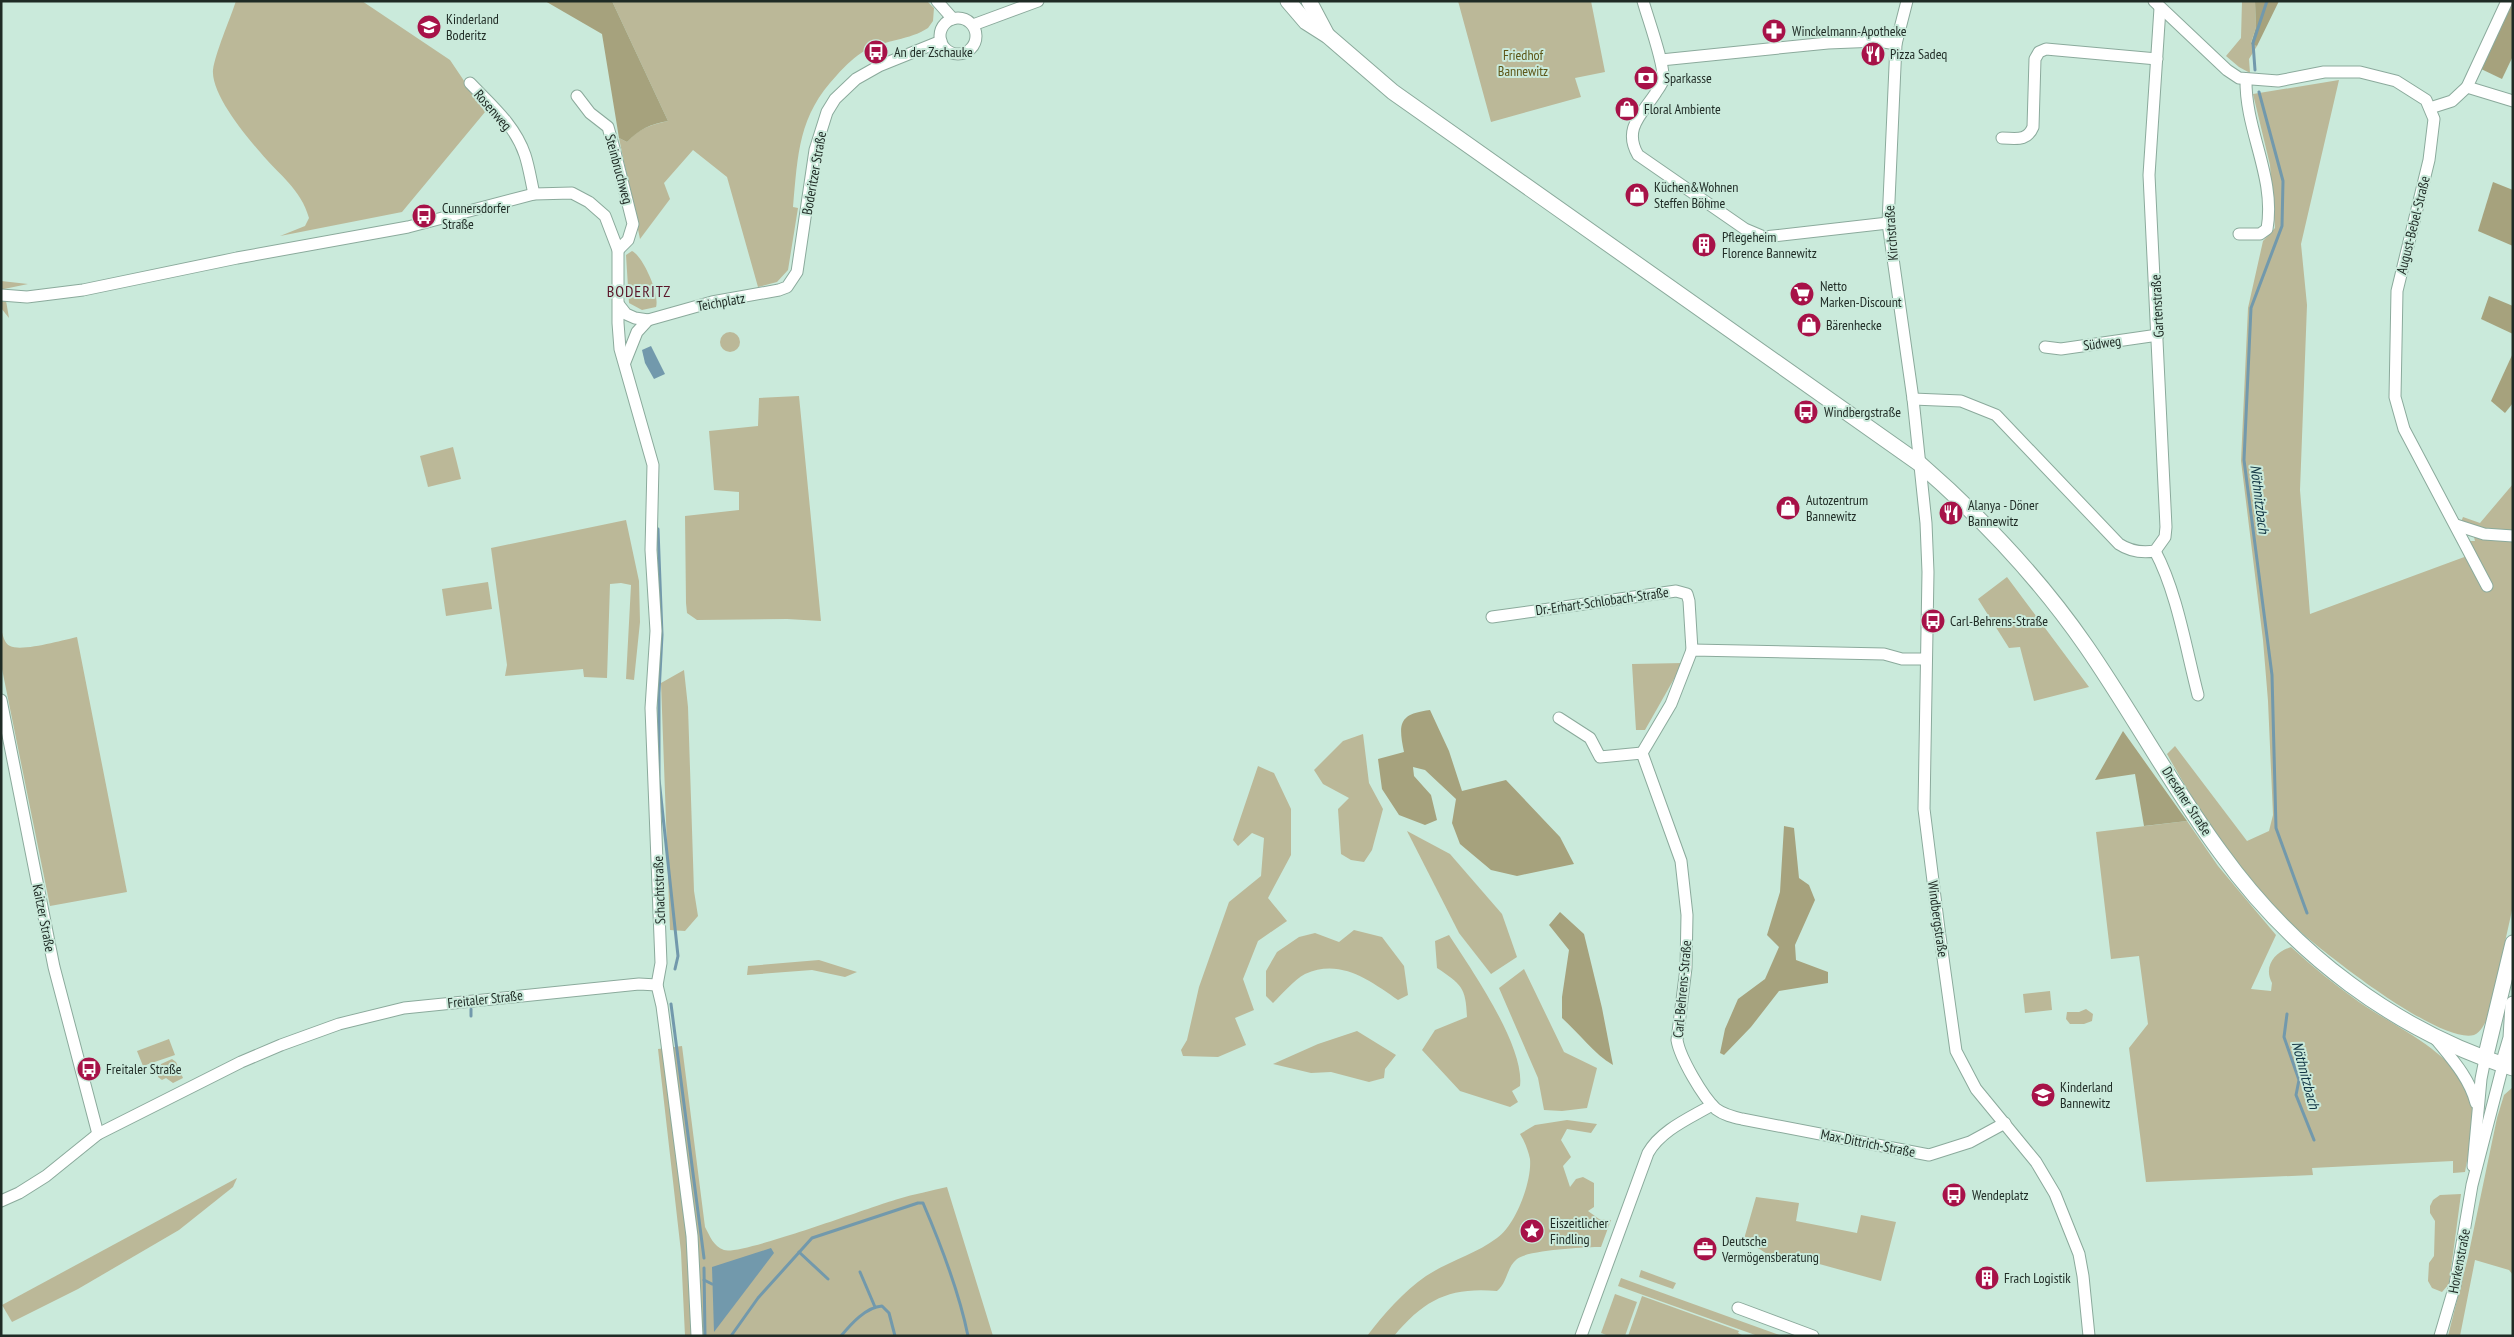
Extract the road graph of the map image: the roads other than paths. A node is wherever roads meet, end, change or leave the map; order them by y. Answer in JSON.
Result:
{"nodes":[{"id":1,"x":937,"y":1,"type":"edge"},
{"id":2,"x":1038,"y":1,"type":"edge"},
{"id":3,"x":1288,"y":1,"type":"edge"},
{"id":4,"x":1310,"y":1,"type":"edge"},
{"id":5,"x":1643,"y":1,"type":"edge"},
{"id":6,"x":1907,"y":1,"type":"edge"},
{"id":7,"x":2507,"y":1,"type":"edge"},
{"id":8,"x":2157,"y":4,"type":"edge"},
{"id":9,"x":953,"y":18,"type":"junction"},
{"id":10,"x":973,"y":25,"type":"junction"},
{"id":11,"x":1328,"y":36,"type":"junction"},
{"id":12,"x":941,"y":41,"type":"junction"},
{"id":13,"x":1896,"y":44,"type":"junction"},
{"id":14,"x":2157,"y":59,"type":"junction"},
{"id":15,"x":1661,"y":60,"type":"junction"},
{"id":16,"x":2246,"y":80,"type":"junction"},
{"id":17,"x":470,"y":83,"type":"dead end"},
{"id":18,"x":2467,"y":87,"type":"junction"},
{"id":19,"x":577,"y":96,"type":"dead end"},
{"id":20,"x":2513,"y":101,"type":"edge"},
{"id":21,"x":2430,"y":108,"type":"junction"},
{"id":22,"x":2002,"y":138,"type":"dead end"},
{"id":23,"x":534,"y":194,"type":"junction"},
{"id":24,"x":1888,"y":223,"type":"junction"},
{"id":25,"x":2239,"y":234,"type":"dead end"},
{"id":26,"x":618,"y":250,"type":"junction"},
{"id":27,"x":793,"y":280,"type":"joint"},
{"id":28,"x":1,"y":295,"type":"edge"},
{"id":29,"x":619,"y":305,"type":"junction"},
{"id":30,"x":648,"y":320,"type":"junction"},
{"id":31,"x":2158,"y":335,"type":"junction"},
{"id":32,"x":2045,"y":347,"type":"dead end"},
{"id":33,"x":625,"y":362,"type":"junction"},
{"id":34,"x":1912,"y":399,"type":"junction"},
{"id":35,"x":1920,"y":464,"type":"junction"},
{"id":36,"x":2456,"y":525,"type":"junction"},
{"id":37,"x":2513,"y":536,"type":"edge"},
{"id":38,"x":2155,"y":551,"type":"junction"},
{"id":39,"x":2487,"y":586,"type":"dead end"},
{"id":40,"x":1492,"y":617,"type":"dead end"},
{"id":41,"x":1692,"y":650,"type":"junction"},
{"id":42,"x":1926,"y":659,"type":"junction"},
{"id":43,"x":2198,"y":695,"type":"dead end"},
{"id":44,"x":1,"y":700,"type":"edge"},
{"id":45,"x":1558,"y":718,"type":"dead end"},
{"id":46,"x":1642,"y":753,"type":"junction"},
{"id":47,"x":2513,"y":943,"type":"edge"},
{"id":48,"x":657,"y":985,"type":"junction"},
{"id":49,"x":2513,"y":1004,"type":"edge"},
{"id":50,"x":2513,"y":1019,"type":"edge"},
{"id":51,"x":2435,"y":1038,"type":"junction"},
{"id":52,"x":2485,"y":1059,"type":"junction"},
{"id":53,"x":2508,"y":1066,"type":"edge"},
{"id":54,"x":1712,"y":1105,"type":"junction"},
{"id":55,"x":2478,"y":1112,"type":"junction"},
{"id":56,"x":1727,"y":1115,"type":"joint"},
{"id":57,"x":2005,"y":1123,"type":"junction"},
{"id":58,"x":98,"y":1134,"type":"junction"},
{"id":59,"x":2472,"y":1185,"type":"junction"},
{"id":60,"x":3,"y":1196,"type":"edge"},
{"id":61,"x":1738,"y":1308,"type":"dead end"},
{"id":62,"x":697,"y":1336,"type":"edge"},
{"id":63,"x":1581,"y":1336,"type":"edge"},
{"id":64,"x":1813,"y":1336,"type":"edge"},
{"id":65,"x":2089,"y":1336,"type":"edge"},
{"id":66,"x":2440,"y":1336,"type":"edge"}],
"edges":[{"from":1,"to":9,"type":"street"},
{"from":2,"to":10,"type":"street"},
{"from":3,"to":11,"type":"main road"},
{"from":4,"to":11,"type":"main road"},
{"from":5,"to":15,"type":"street"},
{"from":6,"to":13,"type":"street","name":"Kirchstraße"},
{"from":7,"to":18,"type":"street"},
{"from":8,"to":14,"type":"street","name":"Gartenstraße"},
{"from":8,"to":16,"type":"street"},
{"from":9,"to":10,"type":"street"},
{"from":9,"to":12,"type":"street"},
{"from":10,"to":12,"type":"street"},
{"from":11,"to":35,"type":"main road","name":"Dresdner Straße"},
{"from":12,"to":27,"type":"street","name":"Boderitzer Straße"},
{"from":13,"to":15,"type":"street"},
{"from":13,"to":24,"type":"street","name":"Kirchstraße"},
{"from":14,"to":22,"type":"street"},
{"from":14,"to":31,"type":"street","name":"Gartenstraße"},
{"from":15,"to":24,"type":"street"},
{"from":16,"to":21,"type":"street"},
{"from":16,"to":25,"type":"street"},
{"from":17,"to":23,"type":"street","name":"Rosenweg"},
{"from":18,"to":20,"type":"street"},
{"from":18,"to":21,"type":"street"},
{"from":19,"to":26,"type":"street","name":"Steinbruchweg"},
{"from":21,"to":36,"type":"street","name":"August-Bebel-Straße"},
{"from":23,"to":26,"type":"street"},
{"from":23,"to":28,"type":"street"},
{"from":24,"to":34,"type":"street","name":"Kirchstraße"},
{"from":26,"to":29,"type":"street"},
{"from":27,"to":30,"type":"street","name":"Teichplatz"},
{"from":29,"to":30,"type":"street"},
{"from":29,"to":33,"type":"street"},
{"from":30,"to":33,"type":"street"},
{"from":31,"to":32,"type":"street","name":"Südweg"},
{"from":31,"to":38,"type":"street","name":"Gartenstraße"},
{"from":33,"to":48,"type":"street","name":"Schachtstraße"},
{"from":34,"to":35,"type":"street","name":"Kirchstraße"},
{"from":34,"to":38,"type":"street"},
{"from":35,"to":42,"type":"street","name":"Windbergstraße"},
{"from":35,"to":51,"type":"main road","name":"Dresdner Straße"},
{"from":36,"to":37,"type":"street"},
{"from":36,"to":39,"type":"street","name":"August-Bebel-Straße"},
{"from":38,"to":43,"type":"street"},
{"from":40,"to":41,"type":"street","name":"Dr.-Erhart-Schlobach-Straße"},
{"from":41,"to":42,"type":"street"},
{"from":41,"to":46,"type":"street"},
{"from":42,"to":57,"type":"street","name":"Windbergstraße"},
{"from":44,"to":58,"type":"street","name":"Kaitzer Straße"},
{"from":45,"to":46,"type":"street"},
{"from":46,"to":54,"type":"street","name":"Carl-Behrens-Straße"},
{"from":47,"to":52,"type":"main road"},
{"from":48,"to":58,"type":"street","name":"Freitaler Straße"},
{"from":48,"to":62,"type":"street","name":"Schachtstraße"},
{"from":49,"to":50,"type":"main road"},
{"from":50,"to":53,"type":"main road"},
{"from":51,"to":52,"type":"main road","name":"Dresdner Straße"},
{"from":51,"to":55,"type":"street"},
{"from":52,"to":53,"type":"main road","name":"Dresdner Straße"},
{"from":52,"to":55,"type":"street","name":"Horkenstraße"},
{"from":53,"to":59,"type":"street","name":"Horkenstraße"},
{"from":54,"to":56,"type":"street","name":"Carl-Behrens-Straße"},
{"from":54,"to":63,"type":"street"},
{"from":55,"to":59,"type":"street","name":"Horkenstraße"},
{"from":56,"to":57,"type":"street","name":"Max-Dittrich-Straße"},
{"from":57,"to":65,"type":"street","name":"Windbergstraße"},
{"from":58,"to":60,"type":"street","name":"Freitaler Straße"},
{"from":59,"to":66,"type":"street","name":"Horkenstraße"},
{"from":61,"to":64,"type":"street"}]}
